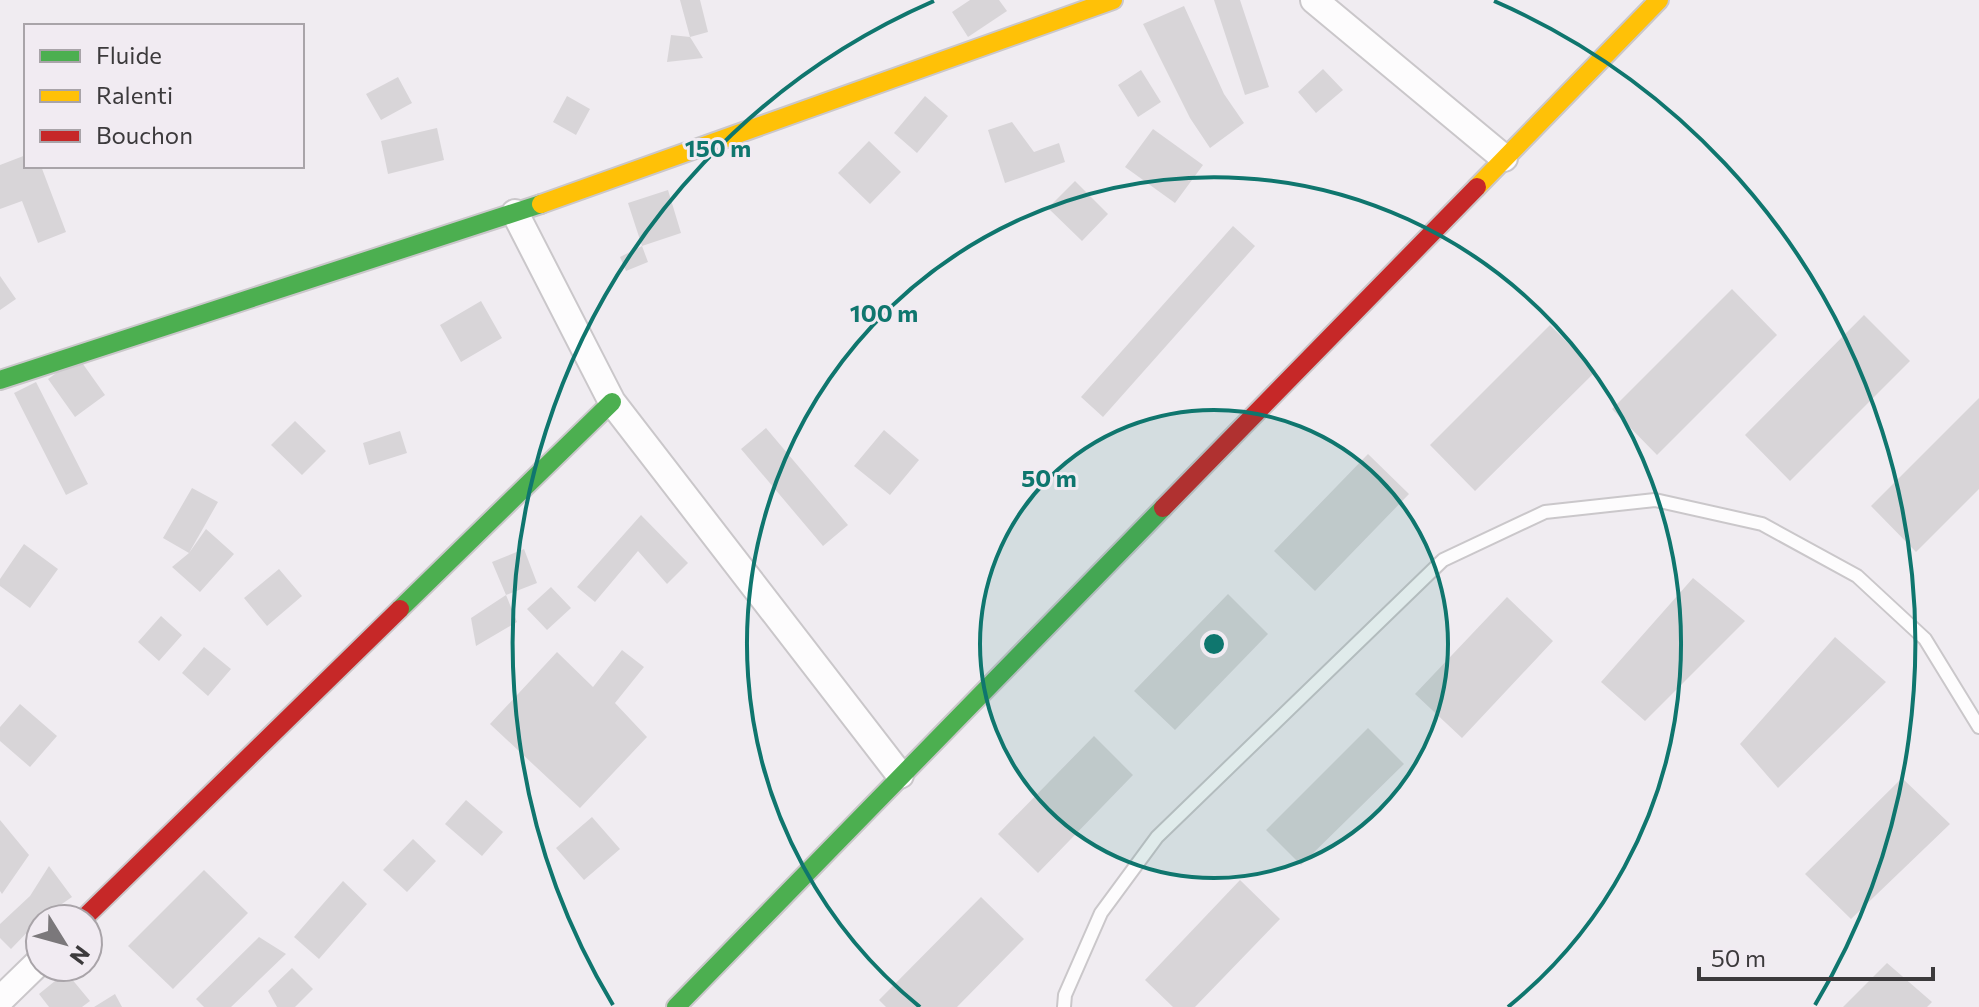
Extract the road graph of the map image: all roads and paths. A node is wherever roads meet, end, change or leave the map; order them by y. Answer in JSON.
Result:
{"nodes":[{"id":1,"x":1113,"y":0,"type":"edge"},
{"id":2,"x":1314,"y":0,"type":"edge"},
{"id":3,"x":1659,"y":0,"type":"edge"},
{"id":4,"x":1504,"y":158,"type":"junction"},
{"id":5,"x":515,"y":213,"type":"junction"},
{"id":6,"x":0,"y":380,"type":"edge"},
{"id":7,"x":612,"y":402,"type":"junction"},
{"id":8,"x":1979,"y":727,"type":"edge"},
{"id":9,"x":900,"y":775,"type":"junction"},
{"id":10,"x":99,"y":903,"type":"edge"},
{"id":11,"x":24,"y":977,"type":"edge"},
{"id":12,"x":0,"y":1000,"type":"edge"},
{"id":13,"x":676,"y":1007,"type":"edge"},
{"id":14,"x":1064,"y":1007,"type":"edge"}],
"edges":[{"from":1,"to":5,"type":"street"},
{"from":2,"to":4,"type":"street"},
{"from":3,"to":4,"type":"street"},
{"from":4,"to":9,"type":"street"},
{"from":5,"to":6,"type":"street"},
{"from":5,"to":7,"type":"street"},
{"from":7,"to":9,"type":"street"},
{"from":7,"to":10,"type":"street"},
{"from":8,"to":14,"type":"lane"},
{"from":9,"to":13,"type":"street"},
{"from":11,"to":12,"type":"street"}]}
